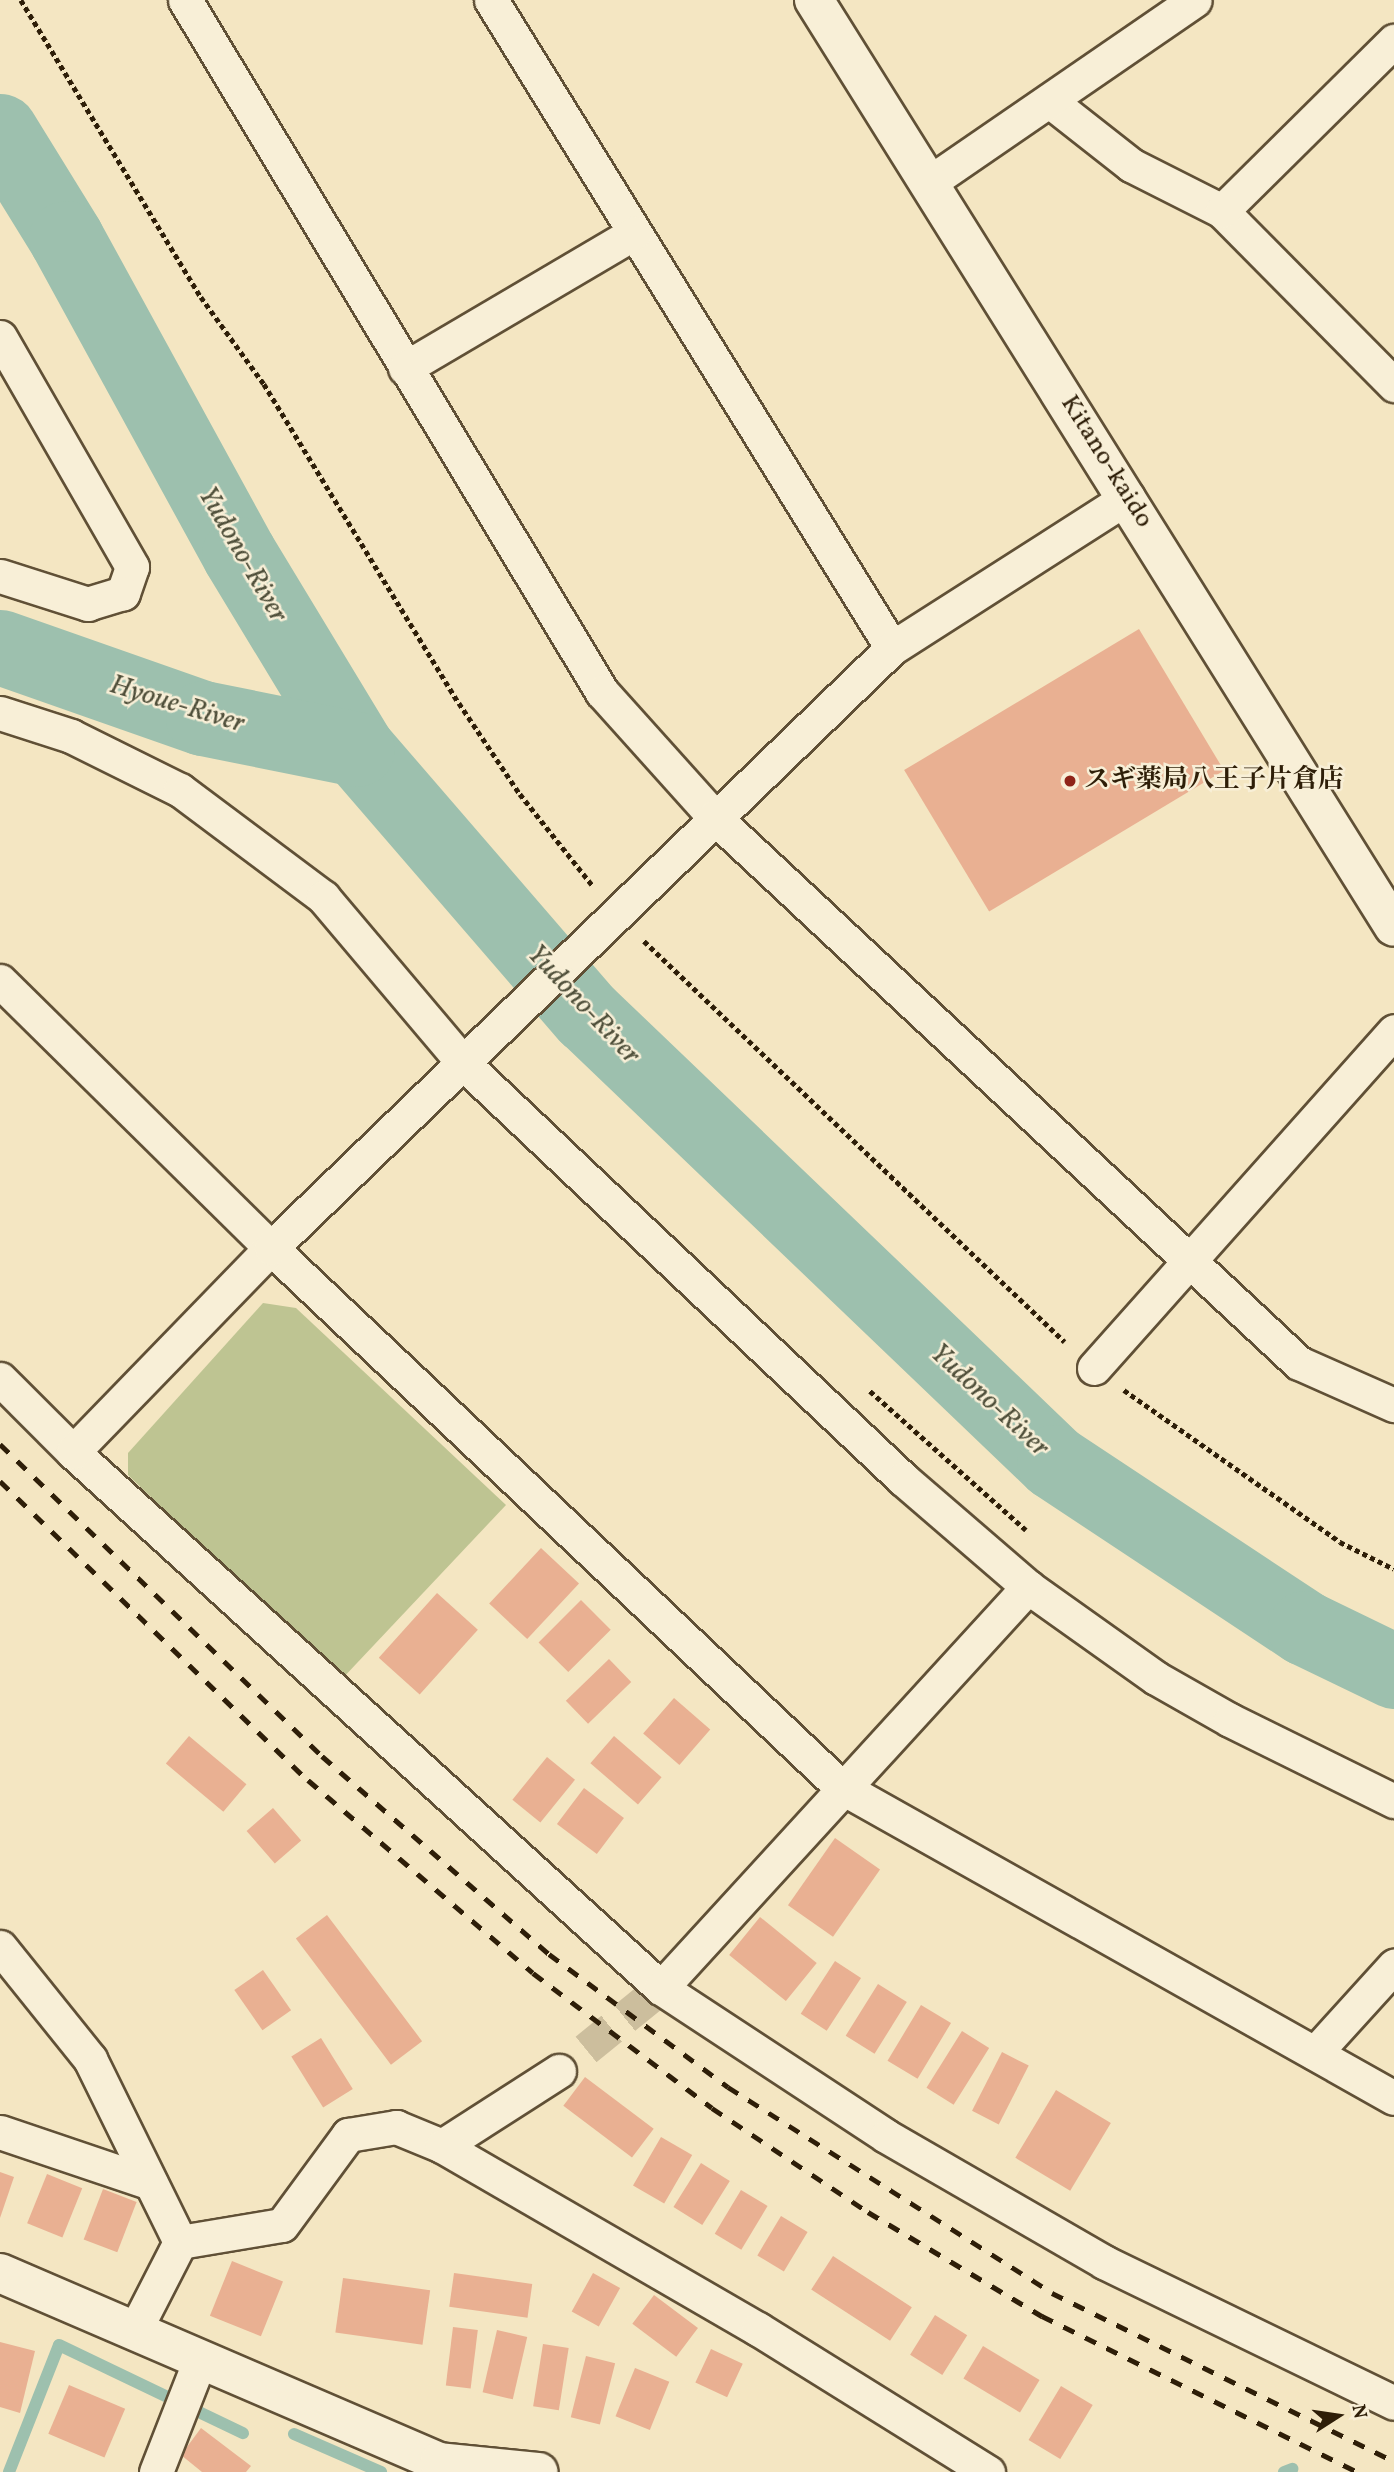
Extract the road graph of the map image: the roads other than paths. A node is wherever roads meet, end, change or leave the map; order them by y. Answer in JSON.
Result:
{"nodes":[{"id":1,"x":185,"y":0,"type":"edge"},
{"id":2,"x":491,"y":0,"type":"edge"},
{"id":3,"x":814,"y":0,"type":"edge"},
{"id":4,"x":1195,"y":0,"type":"edge"},
{"id":5,"x":1394,"y":41,"type":"edge"},
{"id":6,"x":1051,"y":102,"type":"junction"},
{"id":7,"x":930,"y":181,"type":"junction"},
{"id":8,"x":1222,"y":211,"type":"junction"},
{"id":9,"x":634,"y":233,"type":"junction"},
{"id":10,"x":0,"y":337,"type":"edge"},
{"id":11,"x":405,"y":368,"type":"junction"},
{"id":12,"x":1394,"y":385,"type":"edge"},
{"id":13,"x":1128,"y":497,"type":"junction"},
{"id":14,"x":0,"y":576,"type":"edge"},
{"id":15,"x":892,"y":648,"type":"junction"},
{"id":16,"x":0,"y":713,"type":"edge"},
{"id":17,"x":714,"y":817,"type":"junction"},
{"id":18,"x":1394,"y":927,"type":"edge"},
{"id":19,"x":0,"y":981,"type":"edge"},
{"id":20,"x":1394,"y":1031,"type":"edge"},
{"id":21,"x":464,"y":1065,"type":"junction"},
{"id":22,"x":271,"y":1248,"type":"junction"},
{"id":23,"x":1189,"y":1259,"type":"junction"},
{"id":24,"x":1094,"y":1368,"type":"dead end"},
{"id":25,"x":0,"y":1379,"type":"edge"},
{"id":26,"x":1394,"y":1405,"type":"edge"},
{"id":27,"x":73,"y":1452,"type":"junction"},
{"id":28,"x":1028,"y":1587,"type":"junction"},
{"id":29,"x":841,"y":1787,"type":"junction"},
{"id":30,"x":1394,"y":1801,"type":"edge"},
{"id":31,"x":0,"y":1947,"type":"edge"},
{"id":32,"x":1394,"y":1966,"type":"edge"},
{"id":33,"x":661,"y":1988,"type":"junction"},
{"id":34,"x":1315,"y":2053,"type":"junction"},
{"id":35,"x":559,"y":2071,"type":"tunnel mouth"},
{"id":36,"x":1394,"y":2098,"type":"edge"},
{"id":37,"x":0,"y":2132,"type":"edge"},
{"id":38,"x":442,"y":2146,"type":"junction"},
{"id":39,"x":151,"y":2183,"type":"junction"},
{"id":40,"x":180,"y":2242,"type":"junction"},
{"id":41,"x":0,"y":2273,"type":"edge"},
{"id":42,"x":136,"y":2328,"type":"junction"},
{"id":43,"x":196,"y":2370,"type":"junction"},
{"id":44,"x":1386,"y":2392,"type":"edge"},
{"id":45,"x":437,"y":2467,"type":"edge"},
{"id":46,"x":156,"y":2472,"type":"edge"},
{"id":47,"x":539,"y":2472,"type":"edge"},
{"id":48,"x":988,"y":2472,"type":"edge"}],
"edges":[{"from":1,"to":11,"type":"street"},
{"from":2,"to":9,"type":"street"},
{"from":3,"to":7,"type":"main road","name":"Kitano-kaido"},
{"from":4,"to":6,"type":"street"},
{"from":5,"to":8,"type":"street"},
{"from":6,"to":7,"type":"street"},
{"from":6,"to":8,"type":"street"},
{"from":7,"to":13,"type":"main road","name":"Kitano-kaido"},
{"from":8,"to":12,"type":"street"},
{"from":9,"to":11,"type":"street"},
{"from":9,"to":15,"type":"street"},
{"from":10,"to":14,"type":"street"},
{"from":11,"to":17,"type":"street"},
{"from":13,"to":15,"type":"street"},
{"from":13,"to":18,"type":"main road","name":"Kitano-kaido"},
{"from":15,"to":17,"type":"street"},
{"from":16,"to":21,"type":"street"},
{"from":17,"to":21,"type":"street"},
{"from":17,"to":23,"type":"street"},
{"from":19,"to":22,"type":"street"},
{"from":20,"to":23,"type":"street"},
{"from":21,"to":22,"type":"street"},
{"from":21,"to":28,"type":"street"},
{"from":22,"to":27,"type":"street"},
{"from":22,"to":29,"type":"street"},
{"from":23,"to":24,"type":"street"},
{"from":23,"to":26,"type":"street"},
{"from":25,"to":27,"type":"street"},
{"from":27,"to":33,"type":"street"},
{"from":28,"to":29,"type":"street"},
{"from":28,"to":30,"type":"street"},
{"from":29,"to":33,"type":"street"},
{"from":29,"to":34,"type":"street"},
{"from":31,"to":39,"type":"street"},
{"from":32,"to":34,"type":"street"},
{"from":33,"to":44,"type":"street"},
{"from":34,"to":36,"type":"street"},
{"from":35,"to":38,"type":"street"},
{"from":37,"to":39,"type":"street"},
{"from":38,"to":40,"type":"street"},
{"from":38,"to":48,"type":"street"},
{"from":39,"to":40,"type":"street"},
{"from":40,"to":42,"type":"street"},
{"from":41,"to":42,"type":"main road"},
{"from":42,"to":43,"type":"main road"},
{"from":43,"to":45,"type":"main road"},
{"from":43,"to":46,"type":"street"},
{"from":45,"to":47,"type":"main road"}]}
